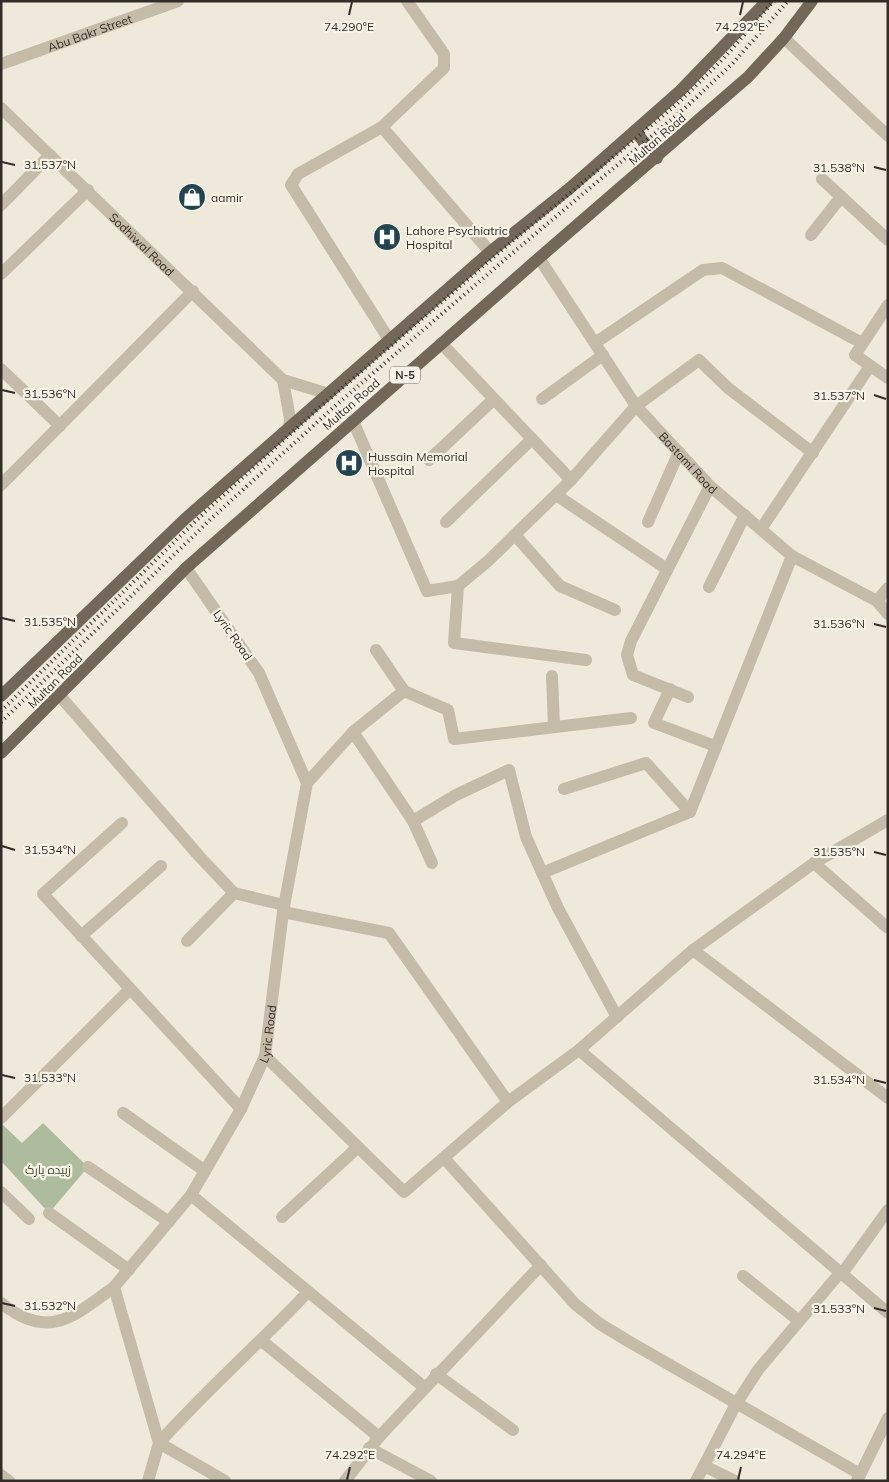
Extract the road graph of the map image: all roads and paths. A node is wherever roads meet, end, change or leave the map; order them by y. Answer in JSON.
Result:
{"nodes":[{"id":1,"x":178,"y":1,"type":"edge"},
{"id":2,"x":407,"y":1,"type":"edge"},
{"id":3,"x":767,"y":1,"type":"edge"},
{"id":4,"x":812,"y":1,"type":"edge"},
{"id":5,"x":784,"y":38,"type":"junction"},
{"id":6,"x":1,"y":64,"type":"edge"},
{"id":7,"x":1,"y":108,"type":"edge"},
{"id":8,"x":382,"y":127,"type":"junction"},
{"id":9,"x":634,"y":132,"type":"junction"},
{"id":10,"x":888,"y":136,"type":"edge"},
{"id":11,"x":50,"y":155,"type":"junction"},
{"id":12,"x":657,"y":158,"type":"junction"},
{"id":13,"x":822,"y":179,"type":"dead end"},
{"id":14,"x":88,"y":190,"type":"junction"},
{"id":15,"x":841,"y":197,"type":"junction"},
{"id":16,"x":1,"y":205,"type":"edge"},
{"id":17,"x":811,"y":235,"type":"dead end"},
{"id":18,"x":888,"y":240,"type":"edge"},
{"id":19,"x":490,"y":252,"type":"junction"},
{"id":20,"x":539,"y":258,"type":"junction"},
{"id":21,"x":1,"y":274,"type":"edge"},
{"id":22,"x":193,"y":291,"type":"junction"},
{"id":23,"x":888,"y":305,"type":"edge"},
{"id":24,"x":390,"y":341,"type":"junction"},
{"id":25,"x":595,"y":343,"type":"junction"},
{"id":26,"x":862,"y":343,"type":"junction"},
{"id":27,"x":441,"y":344,"type":"junction"},
{"id":28,"x":603,"y":355,"type":"junction"},
{"id":29,"x":870,"y":366,"type":"junction"},
{"id":30,"x":1,"y":369,"type":"edge"},
{"id":31,"x":888,"y":378,"type":"edge"},
{"id":32,"x":284,"y":380,"type":"junction"},
{"id":33,"x":329,"y":394,"type":"junction"},
{"id":34,"x":494,"y":399,"type":"junction"},
{"id":35,"x":542,"y":400,"type":"dead end"},
{"id":36,"x":636,"y":406,"type":"junction"},
{"id":37,"x":354,"y":421,"type":"junction"},
{"id":38,"x":60,"y":426,"type":"junction"},
{"id":39,"x":289,"y":428,"type":"junction"},
{"id":40,"x":532,"y":439,"type":"junction"},
{"id":41,"x":679,"y":452,"type":"junction"},
{"id":42,"x":813,"y":453,"type":"junction"},
{"id":43,"x":429,"y":460,"type":"dead end"},
{"id":44,"x":571,"y":480,"type":"junction"},
{"id":45,"x":1,"y":485,"type":"edge"},
{"id":46,"x":710,"y":486,"type":"junction"},
{"id":47,"x":556,"y":495,"type":"junction"},
{"id":48,"x":745,"y":515,"type":"junction"},
{"id":49,"x":446,"y":522,"type":"dead end"},
{"id":50,"x":648,"y":522,"type":"dead end"},
{"id":51,"x":761,"y":529,"type":"junction"},
{"id":52,"x":514,"y":535,"type":"junction"},
{"id":53,"x":792,"y":556,"type":"junction"},
{"id":54,"x":186,"y":568,"type":"junction"},
{"id":55,"x":667,"y":569,"type":"junction"},
{"id":56,"x":458,"y":586,"type":"junction"},
{"id":57,"x":709,"y":587,"type":"dead end"},
{"id":58,"x":888,"y":588,"type":"edge"},
{"id":59,"x":877,"y":601,"type":"junction"},
{"id":60,"x":616,"y":610,"type":"dead end"},
{"id":61,"x":888,"y":614,"type":"edge"},
{"id":62,"x":376,"y":650,"type":"dead end"},
{"id":63,"x":586,"y":660,"type":"dead end"},
{"id":64,"x":552,"y":676,"type":"dead end"},
{"id":65,"x":670,"y":689,"type":"junction"},
{"id":66,"x":404,"y":691,"type":"junction"},
{"id":67,"x":1,"y":696,"type":"edge"},
{"id":68,"x":60,"y":696,"type":"junction"},
{"id":69,"x":688,"y":697,"type":"dead end"},
{"id":70,"x":631,"y":718,"type":"dead end"},
{"id":71,"x":554,"y":727,"type":"junction"},
{"id":72,"x":353,"y":732,"type":"junction"},
{"id":73,"x":715,"y":746,"type":"junction"},
{"id":74,"x":1,"y":753,"type":"edge"},
{"id":75,"x":306,"y":783,"type":"junction"},
{"id":76,"x":564,"y":789,"type":"dead end"},
{"id":77,"x":690,"y":812,"type":"junction"},
{"id":78,"x":888,"y":820,"type":"edge"},
{"id":79,"x":413,"y":821,"type":"junction"},
{"id":80,"x":122,"y":823,"type":"dead end"},
{"id":81,"x":432,"y":863,"type":"dead end"},
{"id":82,"x":814,"y":863,"type":"junction"},
{"id":83,"x":161,"y":866,"type":"dead end"},
{"id":84,"x":542,"y":873,"type":"junction"},
{"id":85,"x":234,"y":893,"type":"junction"},
{"id":86,"x":283,"y":909,"type":"junction"},
{"id":87,"x":888,"y":928,"type":"edge"},
{"id":88,"x":81,"y":936,"type":"junction"},
{"id":89,"x":187,"y":941,"type":"dead end"},
{"id":90,"x":693,"y":950,"type":"junction"},
{"id":91,"x":130,"y":989,"type":"junction"},
{"id":92,"x":617,"y":1017,"type":"junction"},
{"id":93,"x":579,"y":1050,"type":"junction"},
{"id":94,"x":265,"y":1056,"type":"junction"},
{"id":95,"x":888,"y":1098,"type":"edge"},
{"id":96,"x":508,"y":1102,"type":"junction"},
{"id":97,"x":241,"y":1110,"type":"junction"},
{"id":98,"x":123,"y":1113,"type":"dead end"},
{"id":99,"x":1,"y":1118,"type":"edge"},
{"id":100,"x":358,"y":1147,"type":"junction"},
{"id":101,"x":444,"y":1158,"type":"junction"},
{"id":102,"x":88,"y":1167,"type":"dead end"},
{"id":103,"x":205,"y":1170,"type":"junction"},
{"id":104,"x":1,"y":1192,"type":"edge"},
{"id":105,"x":191,"y":1195,"type":"junction"},
{"id":106,"x":888,"y":1210,"type":"edge"},
{"id":107,"x":49,"y":1213,"type":"dead end"},
{"id":108,"x":282,"y":1217,"type":"dead end"},
{"id":109,"x":29,"y":1219,"type":"dead end"},
{"id":110,"x":169,"y":1222,"type":"junction"},
{"id":111,"x":542,"y":1265,"type":"junction"},
{"id":112,"x":129,"y":1270,"type":"junction"},
{"id":113,"x":840,"y":1274,"type":"junction"},
{"id":114,"x":742,"y":1276,"type":"dead end"},
{"id":115,"x":114,"y":1288,"type":"junction"},
{"id":116,"x":307,"y":1293,"type":"junction"},
{"id":117,"x":1,"y":1302,"type":"edge"},
{"id":118,"x":888,"y":1313,"type":"edge"},
{"id":119,"x":798,"y":1320,"type":"junction"},
{"id":120,"x":262,"y":1341,"type":"junction"},
{"id":121,"x":436,"y":1374,"type":"junction"},
{"id":122,"x":424,"y":1387,"type":"junction"},
{"id":123,"x":736,"y":1404,"type":"junction"},
{"id":124,"x":888,"y":1418,"type":"edge"},
{"id":125,"x":513,"y":1430,"type":"dead end"},
{"id":126,"x":379,"y":1437,"type":"junction"},
{"id":127,"x":159,"y":1443,"type":"junction"},
{"id":128,"x":369,"y":1448,"type":"junction"},
{"id":129,"x":704,"y":1466,"type":"junction"},
{"id":130,"x":1,"y":1475,"type":"edge"},
{"id":131,"x":858,"y":1478,"type":"edge"},
{"id":132,"x":424,"y":1479,"type":"edge"},
{"id":133,"x":9,"y":1481,"type":"edge"},
{"id":134,"x":148,"y":1481,"type":"edge"},
{"id":135,"x":225,"y":1481,"type":"edge"},
{"id":136,"x":345,"y":1481,"type":"edge"},
{"id":137,"x":696,"y":1481,"type":"edge"},
{"id":138,"x":735,"y":1481,"type":"edge"}],
"edges":[{"from":1,"to":6,"type":"street","name":"Abu Bakr Street"},
{"from":2,"to":8,"type":"street"},
{"from":3,"to":9,"type":"main road","name":"Multan Road"},
{"from":4,"to":5,"type":"main road","name":"Multan Road","number":"N-5"},
{"from":5,"to":10,"type":"street"},
{"from":5,"to":12,"type":"main road","name":"Multan Road","number":"N-5"},
{"from":7,"to":11,"type":"street","name":"Sodhiwal Road"},
{"from":8,"to":19,"type":"street"},
{"from":8,"to":24,"type":"street"},
{"from":9,"to":12,"type":"main road"},
{"from":9,"to":19,"type":"main road","name":"Multan Road"},
{"from":11,"to":14,"type":"street","name":"Sodhiwal Road"},
{"from":11,"to":16,"type":"street"},
{"from":12,"to":20,"type":"main road","name":"Multan Road","number":"N-5"},
{"from":13,"to":15,"type":"street"},
{"from":14,"to":21,"type":"street"},
{"from":14,"to":22,"type":"street","name":"Sodhiwal Road"},
{"from":15,"to":17,"type":"street"},
{"from":15,"to":18,"type":"street"},
{"from":19,"to":24,"type":"main road","name":"Multan Road"},
{"from":20,"to":25,"type":"street","name":"Bastami Road"},
{"from":20,"to":27,"type":"main road","name":"Multan Road","number":"N-5"},
{"from":22,"to":32,"type":"street","name":"Sodhiwal Road"},
{"from":22,"to":38,"type":"street"},
{"from":23,"to":26,"type":"street"},
{"from":24,"to":33,"type":"main road","name":"Multan Road"},
{"from":25,"to":26,"type":"street"},
{"from":25,"to":28,"type":"street","name":"Bastami Road"},
{"from":26,"to":29,"type":"street"},
{"from":27,"to":34,"type":"street"},
{"from":27,"to":37,"type":"main road","name":"Multan Road","number":"N-5"},
{"from":28,"to":35,"type":"street"},
{"from":28,"to":36,"type":"street","name":"Bastami Road"},
{"from":29,"to":31,"type":"street"},
{"from":29,"to":42,"type":"street"},
{"from":30,"to":38,"type":"street"},
{"from":32,"to":33,"type":"street","name":"Sodhiwal Road"},
{"from":32,"to":39,"type":"street"},
{"from":33,"to":39,"type":"main road","name":"Multan Road"},
{"from":34,"to":40,"type":"street"},
{"from":34,"to":43,"type":"street"},
{"from":36,"to":41,"type":"street","name":"Bastami Road"},
{"from":36,"to":42,"type":"street"},
{"from":36,"to":44,"type":"street"},
{"from":37,"to":54,"type":"main road","name":"Multan Road","number":"N-5"},
{"from":37,"to":56,"type":"street"},
{"from":38,"to":45,"type":"street"},
{"from":39,"to":67,"type":"main road","name":"Multan Road"},
{"from":40,"to":44,"type":"street"},
{"from":40,"to":49,"type":"street"},
{"from":41,"to":46,"type":"street","name":"Bastami Road"},
{"from":41,"to":50,"type":"street"},
{"from":42,"to":51,"type":"street"},
{"from":44,"to":47,"type":"street"},
{"from":46,"to":48,"type":"street","name":"Bastami Road"},
{"from":46,"to":55,"type":"street"},
{"from":47,"to":52,"type":"street"},
{"from":47,"to":55,"type":"street"},
{"from":48,"to":51,"type":"street","name":"Bastami Road"},
{"from":48,"to":57,"type":"street"},
{"from":51,"to":53,"type":"street","name":"Bastami Road"},
{"from":52,"to":56,"type":"street"},
{"from":52,"to":60,"type":"street"},
{"from":53,"to":59,"type":"street","name":"Bastami Road"},
{"from":53,"to":73,"type":"street"},
{"from":54,"to":68,"type":"main road","name":"Multan Road","number":"N-5"},
{"from":54,"to":75,"type":"street","name":"Lyric Road"},
{"from":55,"to":65,"type":"street"},
{"from":56,"to":63,"type":"street"},
{"from":58,"to":59,"type":"street"},
{"from":59,"to":61,"type":"street","name":"Bastami Road"},
{"from":62,"to":66,"type":"street"},
{"from":64,"to":71,"type":"street"},
{"from":65,"to":69,"type":"street"},
{"from":65,"to":73,"type":"street"},
{"from":66,"to":71,"type":"street"},
{"from":66,"to":72,"type":"street"},
{"from":68,"to":74,"type":"main road","name":"Multan Road","number":"N-5"},
{"from":68,"to":85,"type":"street"},
{"from":70,"to":71,"type":"street"},
{"from":72,"to":75,"type":"street"},
{"from":72,"to":79,"type":"street"},
{"from":73,"to":77,"type":"street"},
{"from":75,"to":86,"type":"street","name":"Lyric Road"},
{"from":76,"to":77,"type":"street"},
{"from":77,"to":84,"type":"street"},
{"from":78,"to":82,"type":"street"},
{"from":79,"to":81,"type":"street"},
{"from":79,"to":84,"type":"street"},
{"from":80,"to":88,"type":"street"},
{"from":82,"to":87,"type":"street"},
{"from":82,"to":90,"type":"street"},
{"from":83,"to":88,"type":"street"},
{"from":84,"to":92,"type":"street"},
{"from":85,"to":86,"type":"street"},
{"from":85,"to":89,"type":"street"},
{"from":86,"to":94,"type":"street","name":"Lyric Road"},
{"from":86,"to":96,"type":"street"},
{"from":88,"to":91,"type":"street"},
{"from":90,"to":92,"type":"street"},
{"from":90,"to":95,"type":"street"},
{"from":91,"to":97,"type":"street"},
{"from":91,"to":99,"type":"street"},
{"from":92,"to":93,"type":"street"},
{"from":93,"to":96,"type":"street"},
{"from":93,"to":113,"type":"street"},
{"from":94,"to":97,"type":"street","name":"Lyric Road"},
{"from":94,"to":100,"type":"street"},
{"from":96,"to":101,"type":"street"},
{"from":97,"to":103,"type":"street","name":"Lyric Road"},
{"from":98,"to":103,"type":"street"},
{"from":100,"to":101,"type":"street"},
{"from":100,"to":108,"type":"street"},
{"from":101,"to":111,"type":"street"},
{"from":102,"to":110,"type":"street"},
{"from":103,"to":105,"type":"street","name":"Lyric Road"},
{"from":104,"to":109,"type":"street"},
{"from":105,"to":110,"type":"street","name":"Lyric Road"},
{"from":105,"to":116,"type":"street"},
{"from":106,"to":113,"type":"street"},
{"from":107,"to":112,"type":"street"},
{"from":110,"to":112,"type":"street","name":"Lyric Road"},
{"from":111,"to":121,"type":"street"},
{"from":111,"to":123,"type":"street"},
{"from":112,"to":115,"type":"street","name":"Lyric Road"},
{"from":113,"to":118,"type":"street"},
{"from":113,"to":119,"type":"street"},
{"from":114,"to":119,"type":"street"},
{"from":115,"to":117,"type":"street","name":"Lyric Road"},
{"from":115,"to":127,"type":"street"},
{"from":116,"to":120,"type":"street"},
{"from":116,"to":122,"type":"street"},
{"from":119,"to":123,"type":"street"},
{"from":120,"to":126,"type":"street"},
{"from":120,"to":127,"type":"street"},
{"from":121,"to":122,"type":"street"},
{"from":121,"to":125,"type":"street"},
{"from":122,"to":126,"type":"street"},
{"from":123,"to":129,"type":"street"},
{"from":123,"to":131,"type":"street"},
{"from":124,"to":131,"type":"street"},
{"from":126,"to":128,"type":"street"},
{"from":127,"to":134,"type":"street"},
{"from":127,"to":135,"type":"street"},
{"from":128,"to":132,"type":"street"},
{"from":128,"to":136,"type":"street"},
{"from":129,"to":137,"type":"street"},
{"from":129,"to":138,"type":"street"},
{"from":130,"to":133,"type":"street"}]}
